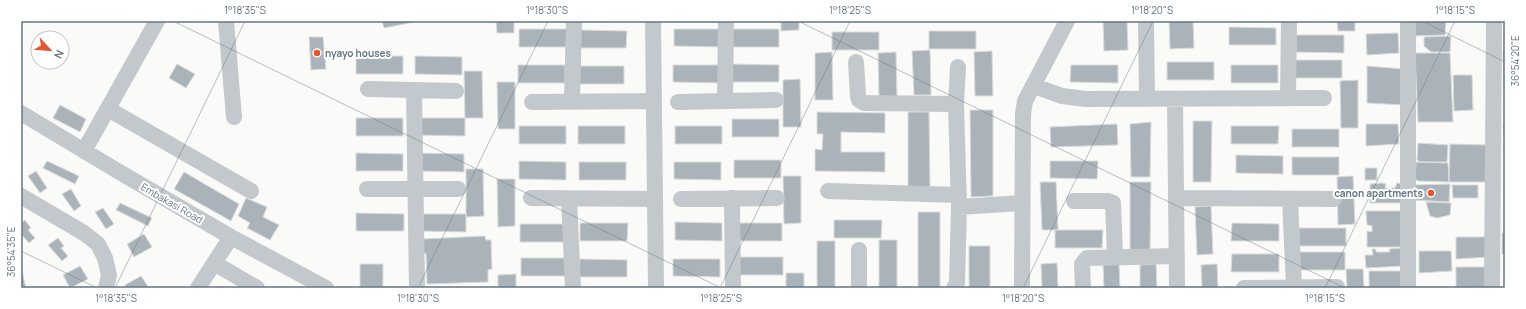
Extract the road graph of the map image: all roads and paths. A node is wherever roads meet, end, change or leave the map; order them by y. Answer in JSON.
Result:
{"nodes":[{"id":1,"x":157,"y":21,"type":"edge"},
{"id":2,"x":226,"y":21,"type":"edge"},
{"id":3,"x":574,"y":21,"type":"edge"},
{"id":4,"x":653,"y":21,"type":"edge"},
{"id":5,"x":726,"y":21,"type":"edge"},
{"id":6,"x":1067,"y":21,"type":"edge"},
{"id":7,"x":1146,"y":21,"type":"edge"},
{"id":8,"x":1289,"y":21,"type":"edge"},
{"id":9,"x":1408,"y":21,"type":"edge"},
{"id":10,"x":1494,"y":21,"type":"edge"},
{"id":11,"x":856,"y":62,"type":"dead end"},
{"id":12,"x":958,"y":67,"type":"dead end"},
{"id":13,"x":1034,"y":86,"type":"junction"},
{"id":14,"x":368,"y":89,"type":"dead end"},
{"id":15,"x":414,"y":90,"type":"junction"},
{"id":16,"x":456,"y":91,"type":"dead end"},
{"id":17,"x":1147,"y":98,"type":"junction"},
{"id":18,"x":1288,"y":98,"type":"junction"},
{"id":19,"x":1324,"y":98,"type":"dead end"},
{"id":20,"x":1175,"y":99,"type":"junction"},
{"id":21,"x":654,"y":100,"type":"junction"},
{"id":22,"x":776,"y":100,"type":"dead end"},
{"id":23,"x":572,"y":101,"type":"junction"},
{"id":24,"x":726,"y":101,"type":"junction"},
{"id":25,"x":532,"y":102,"type":"dead end"},
{"id":26,"x":678,"y":102,"type":"dead end"},
{"id":27,"x":956,"y":104,"type":"junction"},
{"id":28,"x":108,"y":109,"type":"junction"},
{"id":29,"x":21,"y":113,"type":"edge"},
{"id":30,"x":234,"y":117,"type":"dead end"},
{"id":31,"x":84,"y":151,"type":"junction"},
{"id":32,"x":367,"y":189,"type":"dead end"},
{"id":33,"x":416,"y":189,"type":"junction"},
{"id":34,"x":458,"y":189,"type":"dead end"},
{"id":35,"x":251,"y":191,"type":"dead end"},
{"id":36,"x":828,"y":191,"type":"dead end"},
{"id":37,"x":21,"y":196,"type":"edge"},
{"id":38,"x":531,"y":198,"type":"dead end"},
{"id":39,"x":732,"y":198,"type":"junction"},
{"id":40,"x":777,"y":198,"type":"dead end"},
{"id":41,"x":1176,"y":198,"type":"junction"},
{"id":42,"x":569,"y":199,"type":"junction"},
{"id":43,"x":655,"y":199,"type":"junction"},
{"id":44,"x":681,"y":199,"type":"dead end"},
{"id":45,"x":1290,"y":199,"type":"junction"},
{"id":46,"x":1334,"y":200,"type":"dead end"},
{"id":47,"x":959,"y":201,"type":"junction"},
{"id":48,"x":1074,"y":201,"type":"dead end"},
{"id":49,"x":1021,"y":204,"type":"junction"},
{"id":50,"x":231,"y":237,"type":"junction"},
{"id":51,"x":859,"y":250,"type":"dead end"},
{"id":52,"x":1115,"y":256,"type":"junction"},
{"id":53,"x":1177,"y":256,"type":"junction"},
{"id":54,"x":214,"y":263,"type":"junction"},
{"id":55,"x":1294,"y":287,"type":"edge"},
{"id":56,"x":1337,"y":287,"type":"edge"},
{"id":57,"x":106,"y":288,"type":"edge"},
{"id":58,"x":198,"y":288,"type":"edge"},
{"id":59,"x":257,"y":288,"type":"edge"},
{"id":60,"x":326,"y":288,"type":"edge"},
{"id":61,"x":417,"y":288,"type":"edge"},
{"id":62,"x":572,"y":288,"type":"edge"},
{"id":63,"x":656,"y":288,"type":"edge"},
{"id":64,"x":733,"y":288,"type":"edge"},
{"id":65,"x":859,"y":288,"type":"edge"},
{"id":66,"x":954,"y":288,"type":"edge"},
{"id":67,"x":1022,"y":288,"type":"edge"},
{"id":68,"x":1083,"y":288,"type":"edge"},
{"id":69,"x":1177,"y":288,"type":"edge"},
{"id":70,"x":1244,"y":288,"type":"edge"},
{"id":71,"x":1408,"y":288,"type":"edge"},
{"id":72,"x":1492,"y":288,"type":"edge"}],
"edges":[{"from":1,"to":28,"type":"street"},
{"from":2,"to":30,"type":"street"},
{"from":3,"to":23,"type":"street"},
{"from":4,"to":21,"type":"street"},
{"from":5,"to":24,"type":"street"},
{"from":6,"to":13,"type":"street"},
{"from":7,"to":17,"type":"street"},
{"from":8,"to":18,"type":"street"},
{"from":9,"to":71,"type":"street"},
{"from":10,"to":72,"type":"street"},
{"from":11,"to":27,"type":"street"},
{"from":12,"to":27,"type":"street"},
{"from":13,"to":17,"type":"street"},
{"from":13,"to":49,"type":"street"},
{"from":14,"to":15,"type":"street"},
{"from":15,"to":16,"type":"street"},
{"from":15,"to":33,"type":"street"},
{"from":17,"to":20,"type":"street"},
{"from":18,"to":19,"type":"street"},
{"from":18,"to":20,"type":"street"},
{"from":20,"to":41,"type":"street"},
{"from":21,"to":23,"type":"street"},
{"from":21,"to":43,"type":"street"},
{"from":22,"to":24,"type":"street"},
{"from":23,"to":25,"type":"street"},
{"from":24,"to":26,"type":"street"},
{"from":27,"to":47,"type":"street"},
{"from":28,"to":31,"type":"street"},
{"from":28,"to":35,"type":"street"},
{"from":29,"to":31,"type":"street","name":"Embakasi Road"},
{"from":31,"to":50,"type":"street","name":"Embakasi Road"},
{"from":32,"to":33,"type":"street"},
{"from":33,"to":34,"type":"street"},
{"from":33,"to":61,"type":"street"},
{"from":36,"to":47,"type":"street"},
{"from":37,"to":57,"type":"street"},
{"from":38,"to":42,"type":"street"},
{"from":39,"to":40,"type":"street"},
{"from":39,"to":44,"type":"street"},
{"from":39,"to":64,"type":"street"},
{"from":41,"to":45,"type":"street"},
{"from":41,"to":53,"type":"street"},
{"from":42,"to":43,"type":"street"},
{"from":42,"to":62,"type":"street"},
{"from":43,"to":63,"type":"street"},
{"from":45,"to":46,"type":"street"},
{"from":45,"to":55,"type":"street"},
{"from":47,"to":49,"type":"street"},
{"from":47,"to":66,"type":"street"},
{"from":48,"to":52,"type":"street"},
{"from":49,"to":67,"type":"street"},
{"from":50,"to":54,"type":"street"},
{"from":50,"to":60,"type":"street","name":"Embakasi Road"},
{"from":51,"to":65,"type":"street"},
{"from":52,"to":53,"type":"street"},
{"from":52,"to":68,"type":"street"},
{"from":53,"to":69,"type":"street"},
{"from":54,"to":58,"type":"street"},
{"from":54,"to":59,"type":"street"},
{"from":55,"to":56,"type":"street"},
{"from":55,"to":70,"type":"street"}]}
